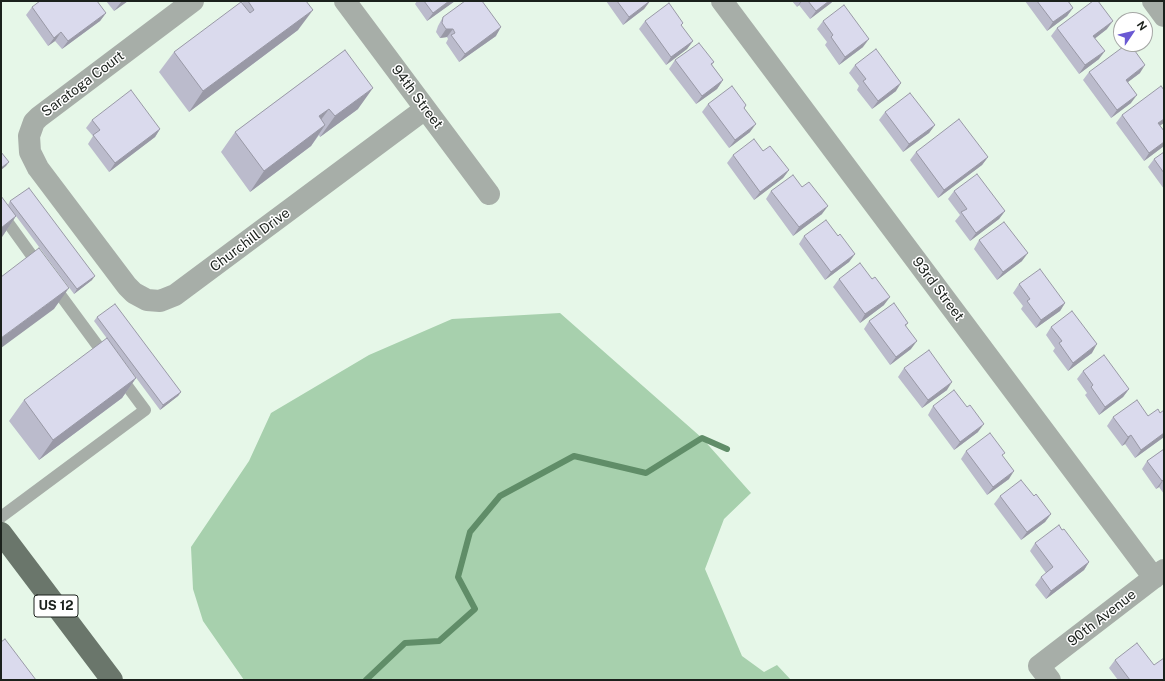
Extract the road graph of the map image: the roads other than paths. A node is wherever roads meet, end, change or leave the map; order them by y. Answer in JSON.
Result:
{"nodes":[{"id":1,"x":193,"y":1,"type":"edge"},
{"id":2,"x":345,"y":1,"type":"edge"},
{"id":3,"x":722,"y":1,"type":"edge"},
{"id":4,"x":1153,"y":1,"type":"edge"},
{"id":5,"x":1164,"y":16,"type":"edge"},
{"id":6,"x":425,"y":109,"type":"junction"},
{"id":7,"x":489,"y":194,"type":"dead end"},
{"id":8,"x":1,"y":213,"type":"edge"},
{"id":9,"x":83,"y":228,"type":"joint"},
{"id":10,"x":1,"y":517,"type":"edge"},
{"id":11,"x":1,"y":533,"type":"edge"},
{"id":12,"x":1159,"y":574,"type":"edge"},
{"id":13,"x":1045,"y":673,"type":"edge"},
{"id":14,"x":112,"y":680,"type":"edge"}],
"edges":[{"from":1,"to":9,"type":"street","name":"Saratoga Court"},
{"from":2,"to":6,"type":"street","name":"94th Street"},
{"from":3,"to":12,"type":"street","name":"93rd Street"},
{"from":4,"to":5,"type":"street"},
{"from":6,"to":7,"type":"street","name":"94th Street"},
{"from":6,"to":9,"type":"street","name":"Churchill Drive"},
{"from":8,"to":10,"type":"lane"},
{"from":11,"to":14,"type":"main road","number":"US 12"},
{"from":12,"to":13,"type":"street","name":"90th Avenue"}]}
